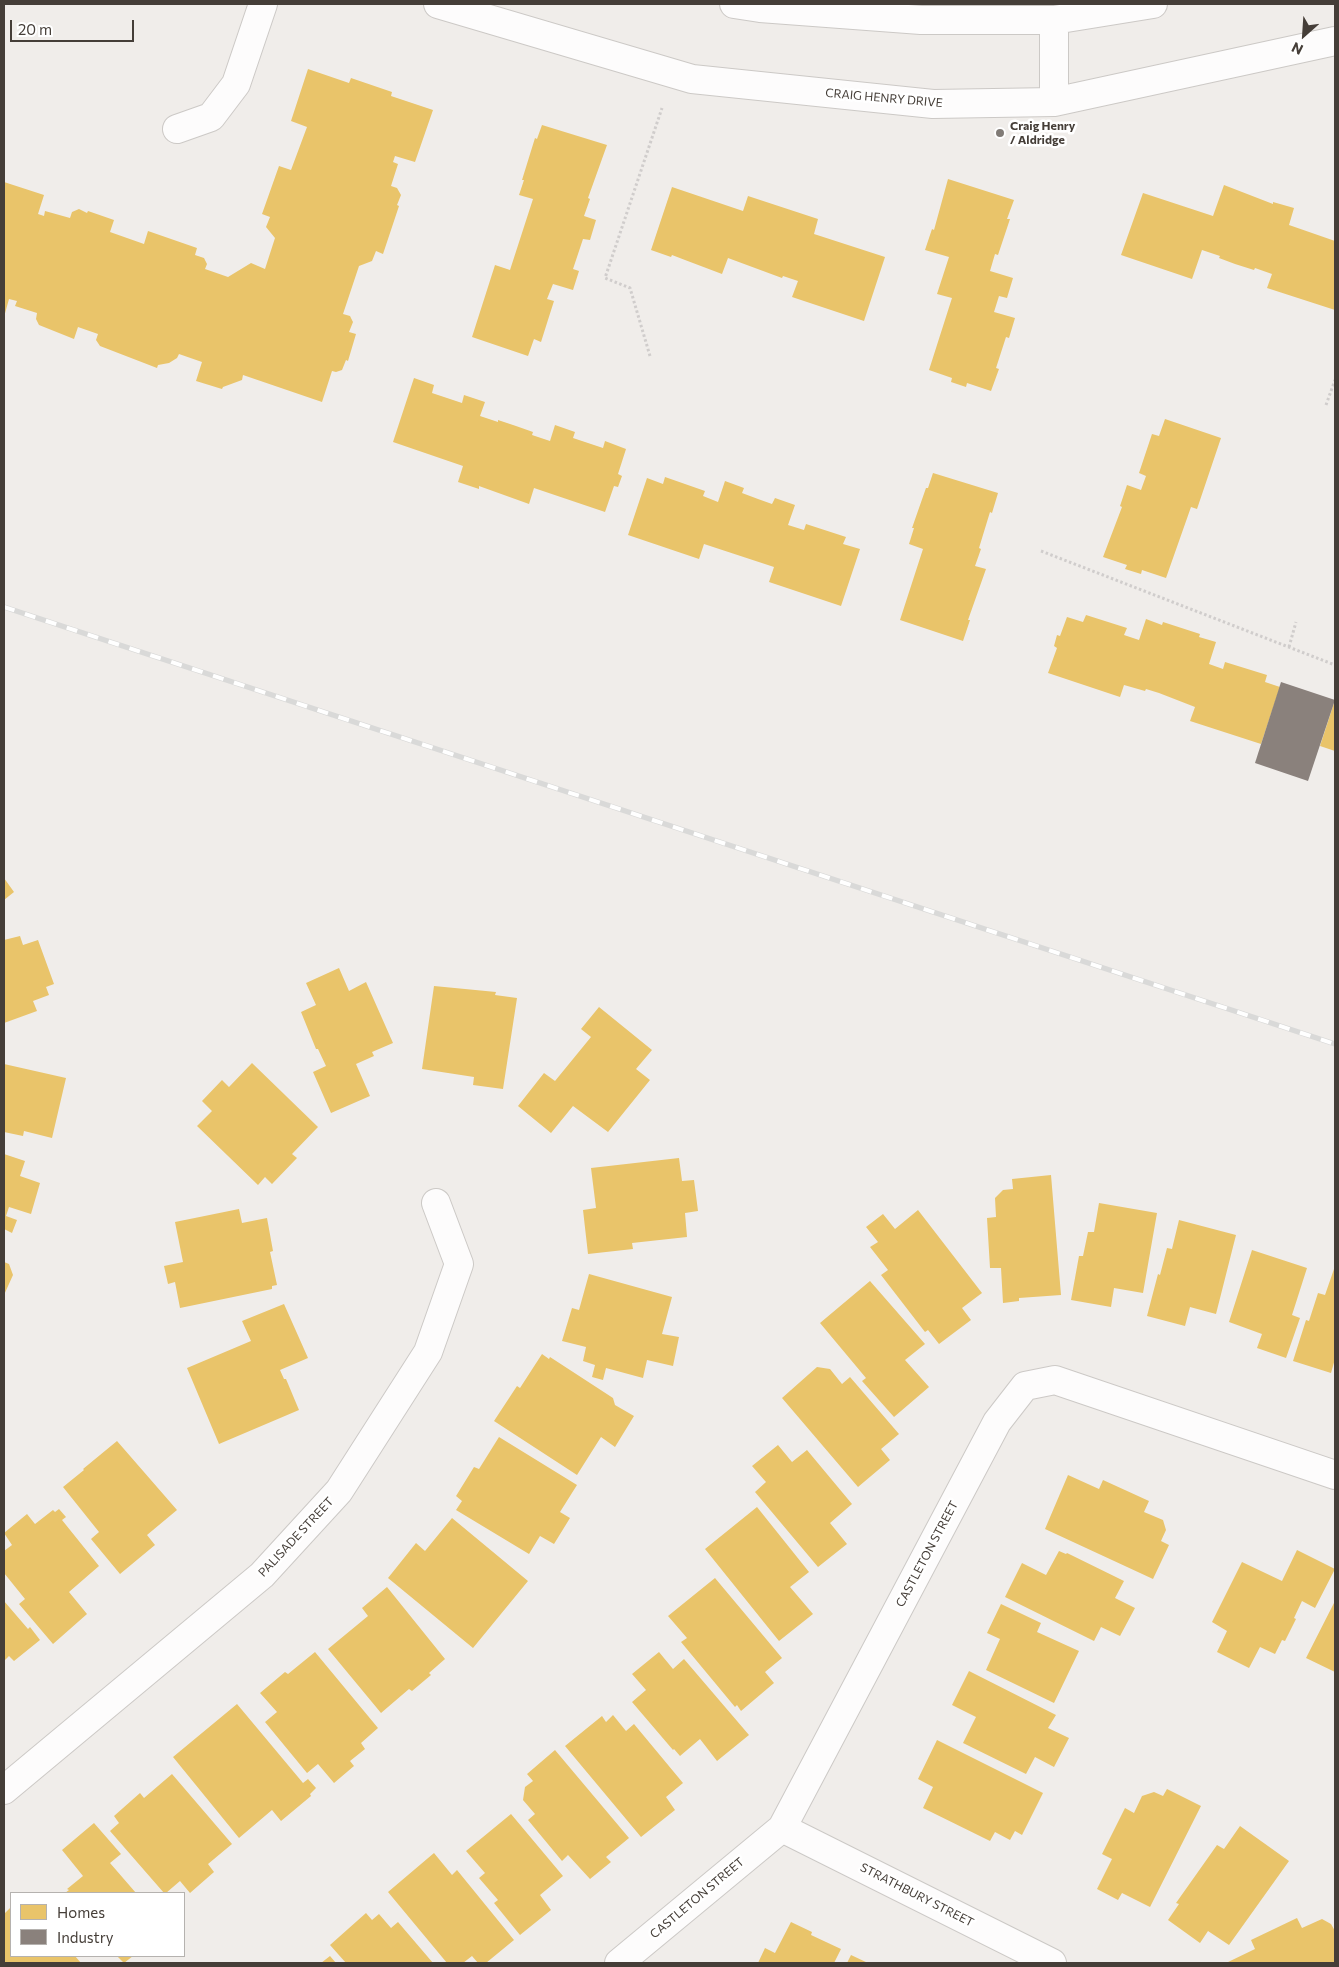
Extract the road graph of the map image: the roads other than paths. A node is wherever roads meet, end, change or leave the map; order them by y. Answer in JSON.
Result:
{"nodes":[{"id":1,"x":262,"y":4,"type":"edge"},
{"id":2,"x":438,"y":4,"type":"edge"},
{"id":3,"x":734,"y":4,"type":"edge"},
{"id":4,"x":1153,"y":4,"type":"edge"},
{"id":5,"x":1054,"y":20,"type":"junction"},
{"id":6,"x":1335,"y":40,"type":"edge"},
{"id":7,"x":1054,"y":102,"type":"junction"},
{"id":8,"x":177,"y":129,"type":"dead end"},
{"id":9,"x":436,"y":1204,"type":"dead end"},
{"id":10,"x":1335,"y":1475,"type":"edge"},
{"id":11,"x":4,"y":1790,"type":"edge"},
{"id":12,"x":782,"y":1828,"type":"junction"},
{"id":13,"x":619,"y":1963,"type":"edge"},
{"id":14,"x":1052,"y":1963,"type":"edge"}],
"edges":[{"from":1,"to":8,"type":"street"},
{"from":2,"to":7,"type":"street","name":"CRAIG HENRY DRIVE"},
{"from":3,"to":5,"type":"street"},
{"from":4,"to":5,"type":"street"},
{"from":5,"to":7,"type":"street"},
{"from":6,"to":7,"type":"street","name":"CRAIG HENRY DRIVE"},
{"from":9,"to":11,"type":"street","name":"PALISADE STREET"},
{"from":10,"to":12,"type":"street","name":"CASTLETON STREET"},
{"from":12,"to":13,"type":"street","name":"CASTLETON STREET"},
{"from":12,"to":14,"type":"street","name":"STRATHBURY STREET"}]}
